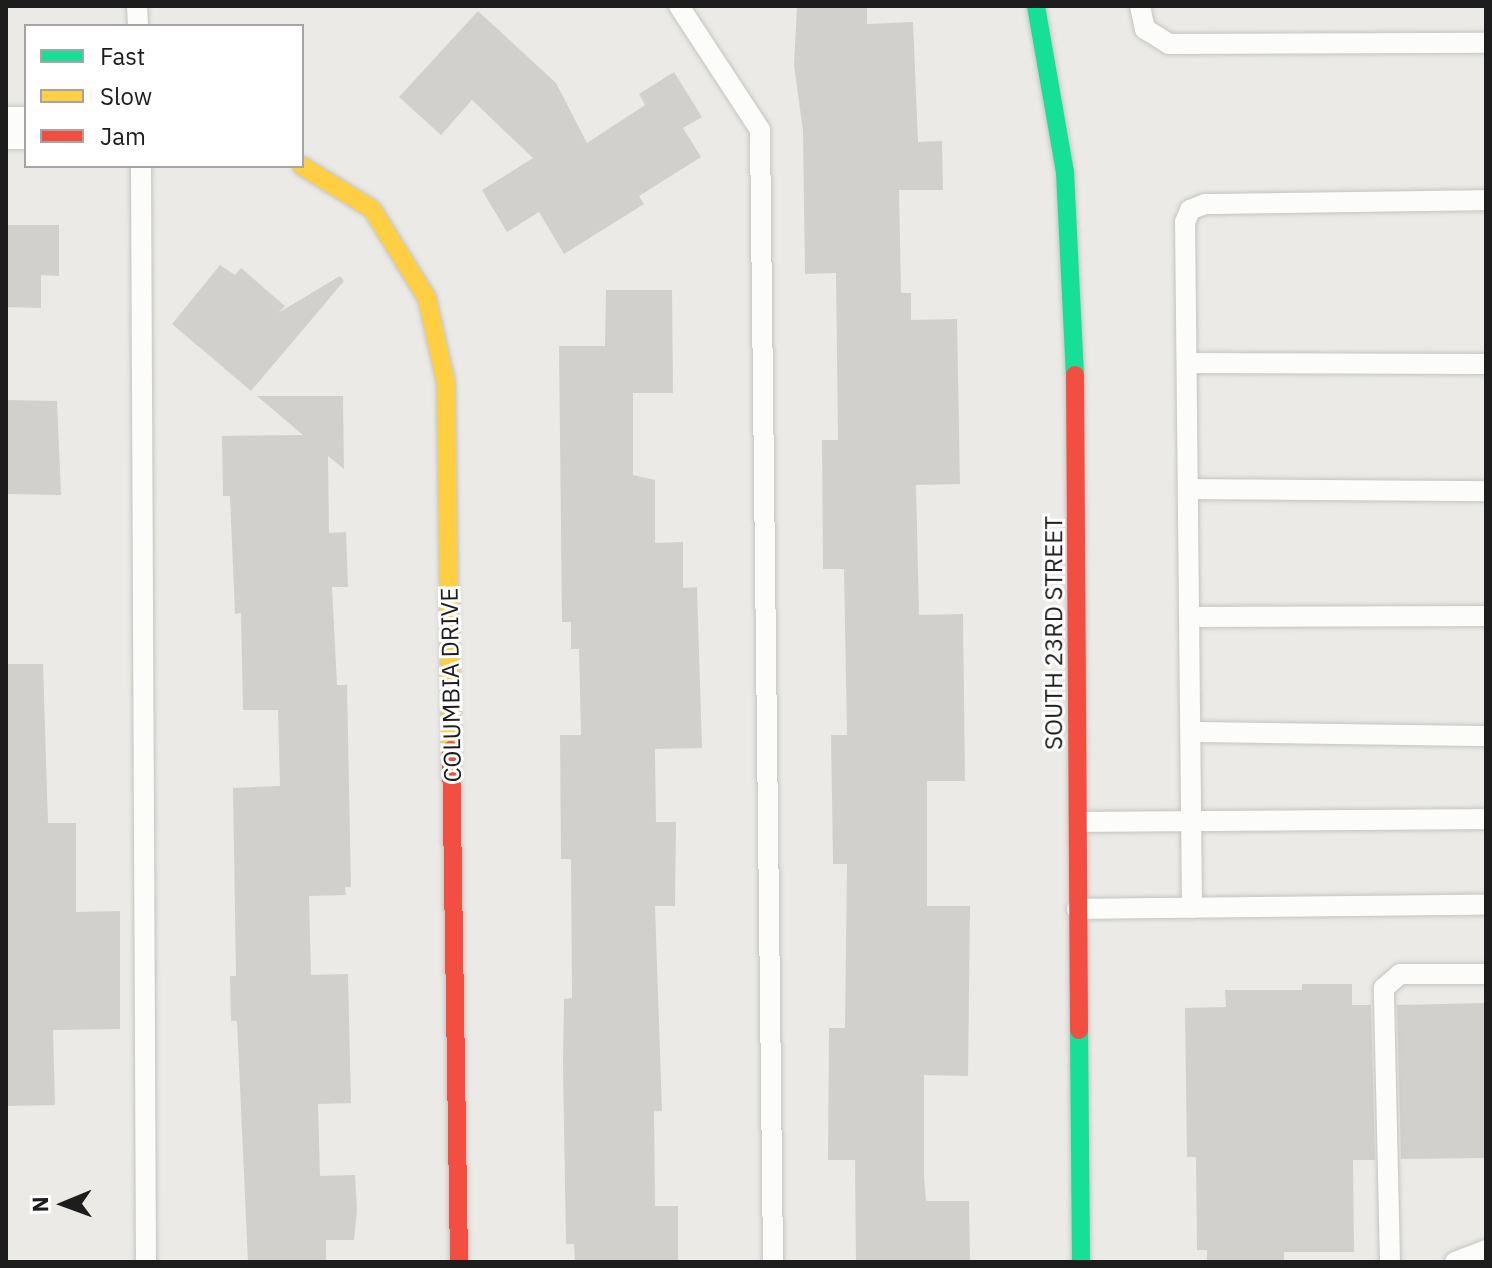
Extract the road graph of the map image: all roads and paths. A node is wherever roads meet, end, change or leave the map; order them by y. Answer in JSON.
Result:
{"nodes":[{"id":1,"x":679,"y":6,"type":"edge"},
{"id":2,"x":1036,"y":6,"type":"edge"},
{"id":3,"x":1140,"y":6,"type":"edge"},
{"id":4,"x":1486,"y":43,"type":"edge"},
{"id":5,"x":304,"y":167,"type":"edge"},
{"id":6,"x":141,"y":168,"type":"edge"},
{"id":7,"x":1486,"y":200,"type":"edge"},
{"id":8,"x":1187,"y":363,"type":"junction"},
{"id":9,"x":1486,"y":364,"type":"edge"},
{"id":10,"x":1189,"y":489,"type":"junction"},
{"id":11,"x":1486,"y":491,"type":"edge"},
{"id":12,"x":1486,"y":616,"type":"edge"},
{"id":13,"x":1190,"y":617,"type":"junction"},
{"id":14,"x":1191,"y":732,"type":"junction"},
{"id":15,"x":1486,"y":736,"type":"edge"},
{"id":16,"x":1486,"y":819,"type":"edge"},
{"id":17,"x":1193,"y":821,"type":"junction"},
{"id":18,"x":1079,"y":822,"type":"junction"},
{"id":19,"x":1486,"y":905,"type":"edge"},
{"id":20,"x":1192,"y":908,"type":"junction"},
{"id":21,"x":1077,"y":909,"type":"junction"},
{"id":22,"x":1486,"y":974,"type":"edge"},
{"id":23,"x":1486,"y":1250,"type":"edge"},
{"id":24,"x":146,"y":1262,"type":"edge"},
{"id":25,"x":459,"y":1262,"type":"edge"},
{"id":26,"x":773,"y":1262,"type":"edge"},
{"id":27,"x":1081,"y":1262,"type":"edge"},
{"id":28,"x":1390,"y":1262,"type":"edge"},
{"id":29,"x":1455,"y":1262,"type":"edge"}],
"edges":[{"from":1,"to":26,"type":"lane"},
{"from":2,"to":18,"type":"street","name":"SOUTH 23RD STREET"},
{"from":3,"to":4,"type":"lane"},
{"from":5,"to":25,"type":"street","name":"COLUMBIA DRIVE"},
{"from":6,"to":24,"type":"lane"},
{"from":7,"to":8,"type":"lane"},
{"from":8,"to":9,"type":"lane"},
{"from":8,"to":10,"type":"lane"},
{"from":10,"to":11,"type":"lane"},
{"from":10,"to":13,"type":"lane"},
{"from":12,"to":13,"type":"lane"},
{"from":13,"to":14,"type":"lane"},
{"from":14,"to":15,"type":"lane"},
{"from":14,"to":17,"type":"lane"},
{"from":16,"to":17,"type":"lane"},
{"from":17,"to":18,"type":"lane"},
{"from":17,"to":20,"type":"lane"},
{"from":18,"to":21,"type":"street","name":"SOUTH 23RD STREET"},
{"from":19,"to":20,"type":"lane"},
{"from":20,"to":21,"type":"lane"},
{"from":21,"to":27,"type":"street","name":"SOUTH 23RD STREET"},
{"from":22,"to":28,"type":"lane"},
{"from":23,"to":29,"type":"lane"}]}
